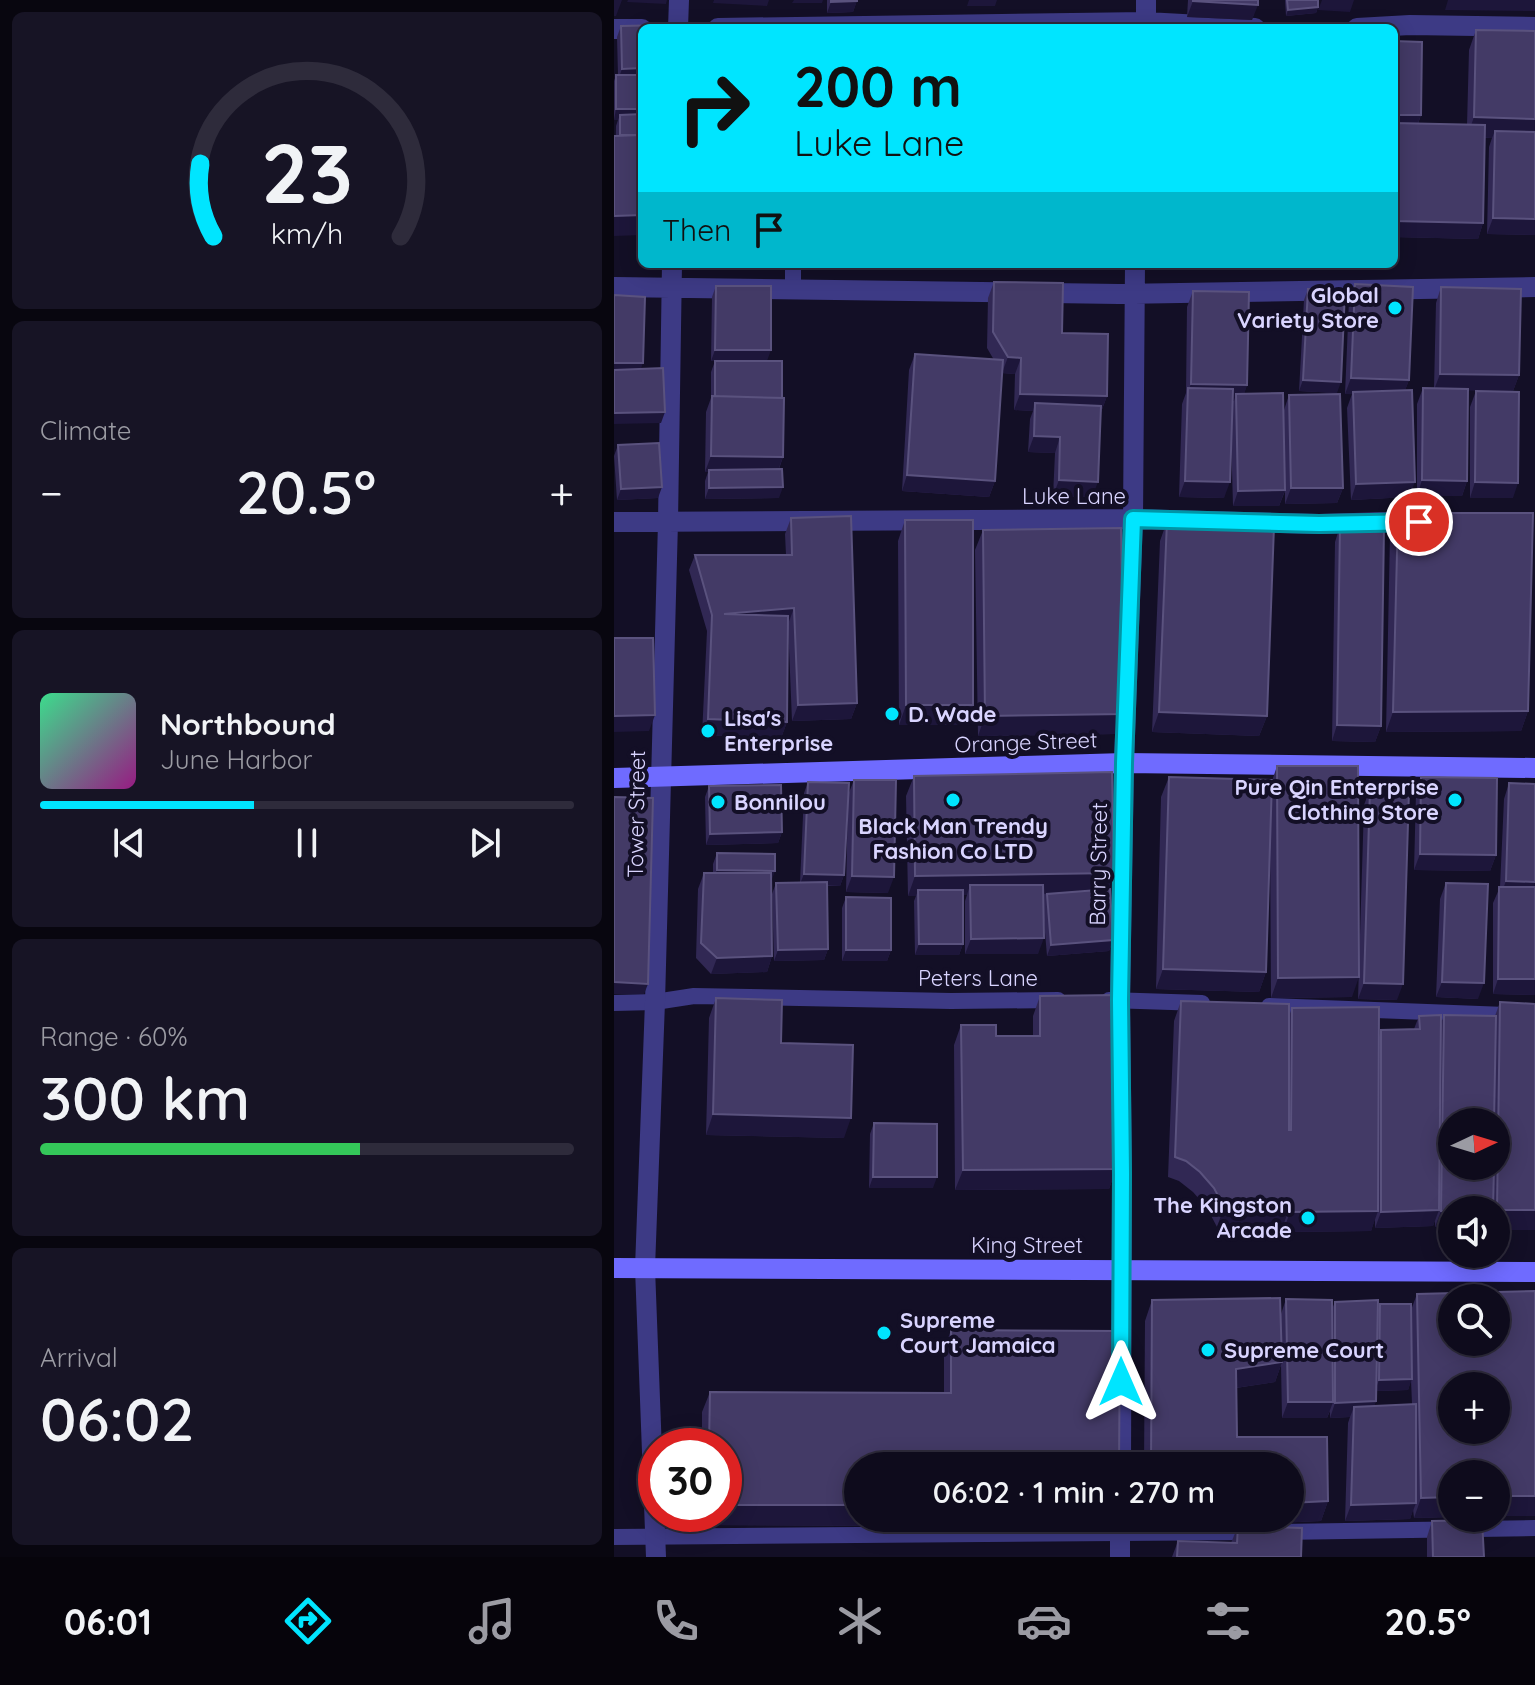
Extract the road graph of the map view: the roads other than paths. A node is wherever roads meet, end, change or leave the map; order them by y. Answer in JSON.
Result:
{"nodes":[{"id":1,"x":679,"y":0,"type":"edge"},
{"id":2,"x":1146,"y":0,"type":"edge"},
{"id":3,"x":678,"y":24,"type":"edge"},
{"id":4,"x":1146,"y":24,"type":"edge"},
{"id":5,"x":1398,"y":26,"type":"edge"},
{"id":6,"x":1535,"y":27,"type":"edge"},
{"id":7,"x":614,"y":29,"type":"edge"},
{"id":8,"x":638,"y":29,"type":"edge"},
{"id":9,"x":672,"y":268,"type":"edge"},
{"id":10,"x":793,"y":268,"type":"edge"},
{"id":11,"x":1135,"y":268,"type":"edge"},
{"id":12,"x":614,"y":287,"type":"edge"},
{"id":13,"x":671,"y":287,"type":"junction"},
{"id":14,"x":1535,"y":287,"type":"edge"},
{"id":15,"x":793,"y":290,"type":"junction"},
{"id":16,"x":1134,"y":293,"type":"junction"},
{"id":17,"x":1133,"y":519,"type":"junction"},
{"id":18,"x":1437,"y":521,"type":"edge"},
{"id":19,"x":614,"y":522,"type":"edge"},
{"id":20,"x":668,"y":522,"type":"junction"},
{"id":21,"x":1124,"y":763,"type":"junction"},
{"id":22,"x":1535,"y":768,"type":"edge"},
{"id":23,"x":614,"y":778,"type":"edge"},
{"id":24,"x":661,"y":778,"type":"junction"},
{"id":25,"x":1120,"y":1000,"type":"junction"},
{"id":26,"x":655,"y":1002,"type":"junction"},
{"id":27,"x":614,"y":1003,"type":"edge"},
{"id":28,"x":1216,"y":1004,"type":"edge"},
{"id":29,"x":1248,"y":1005,"type":"edge"},
{"id":30,"x":1535,"y":1016,"type":"edge"},
{"id":31,"x":614,"y":1268,"type":"edge"},
{"id":32,"x":645,"y":1268,"type":"junction"},
{"id":33,"x":1122,"y":1269,"type":"junction"},
{"id":34,"x":1535,"y":1272,"type":"edge"},
{"id":35,"x":1121,"y":1452,"type":"edge"},
{"id":36,"x":1304,"y":1527,"type":"edge"},
{"id":37,"x":1535,"y":1528,"type":"edge"},
{"id":38,"x":988,"y":1532,"type":"edge"},
{"id":39,"x":1120,"y":1532,"type":"edge"},
{"id":40,"x":614,"y":1537,"type":"edge"},
{"id":41,"x":657,"y":1547,"type":"edge"},
{"id":42,"x":1120,"y":1557,"type":"edge"}],
"edges":[{"from":1,"to":3,"type":"street"},
{"from":2,"to":4,"type":"street"},
{"from":5,"to":6,"type":"street"},
{"from":7,"to":8,"type":"street"},
{"from":9,"to":13,"type":"street","name":"Tower Street"},
{"from":10,"to":15,"type":"lane"},
{"from":11,"to":16,"type":"street","name":"Barry Street"},
{"from":12,"to":13,"type":"street"},
{"from":13,"to":15,"type":"street"},
{"from":13,"to":20,"type":"street","name":"Tower Street"},
{"from":14,"to":16,"type":"street"},
{"from":15,"to":16,"type":"street"},
{"from":16,"to":17,"type":"street","name":"Barry Street"},
{"from":17,"to":18,"type":"street","name":"Luke Lane"},
{"from":17,"to":20,"type":"street","name":"Luke Lane"},
{"from":17,"to":21,"type":"street","name":"Barry Street"},
{"from":19,"to":20,"type":"street","name":"Luke Lane"},
{"from":20,"to":24,"type":"street","name":"Tower Street"},
{"from":21,"to":22,"type":"street","name":"Orange Street"},
{"from":21,"to":24,"type":"street","name":"Orange Street"},
{"from":21,"to":25,"type":"street","name":"Barry Street"},
{"from":23,"to":24,"type":"street","name":"Orange Street"},
{"from":24,"to":26,"type":"street","name":"Tower Street"},
{"from":25,"to":26,"type":"lane","name":"Peters Lane"},
{"from":25,"to":28,"type":"lane","name":"Peters Lane"},
{"from":25,"to":33,"type":"street","name":"Barry Street"},
{"from":26,"to":27,"type":"lane","name":"Peters Lane"},
{"from":26,"to":32,"type":"street","name":"Tower Street"},
{"from":29,"to":30,"type":"lane"},
{"from":31,"to":32,"type":"street","name":"King Street"},
{"from":32,"to":33,"type":"street","name":"King Street"},
{"from":32,"to":41,"type":"street","name":"Tower Street"},
{"from":33,"to":34,"type":"street","name":"King Street"},
{"from":33,"to":35,"type":"street","name":"Barry Street"},
{"from":36,"to":37,"type":"lane"},
{"from":38,"to":41,"type":"lane"},
{"from":39,"to":42,"type":"street"},
{"from":40,"to":41,"type":"lane"}]}
